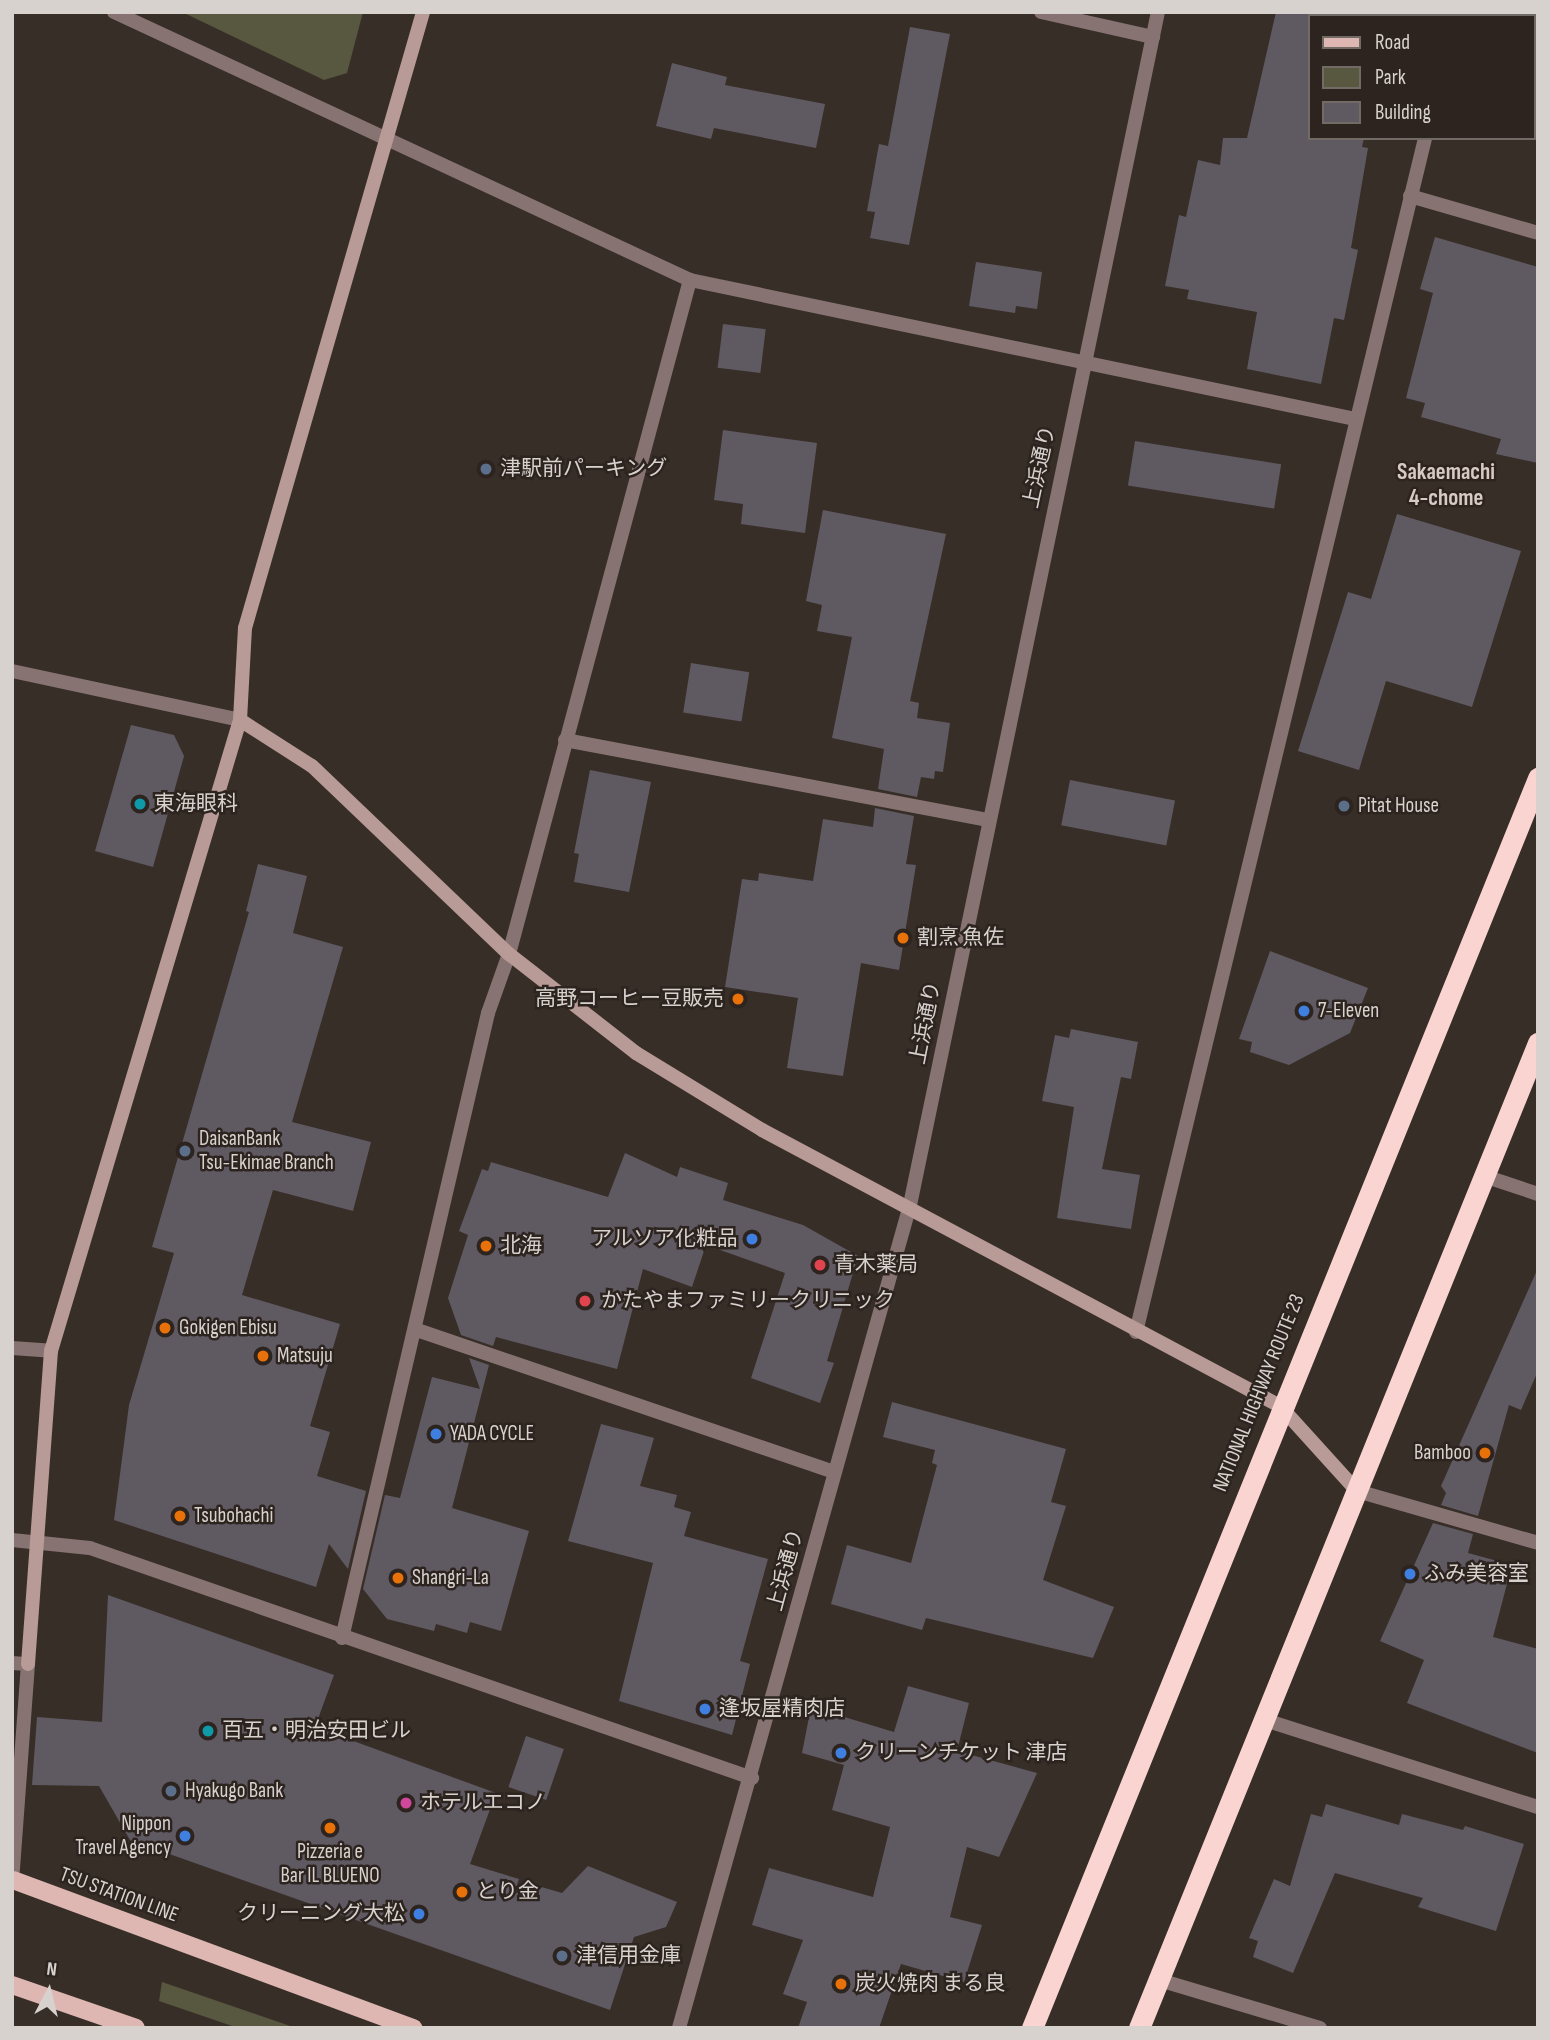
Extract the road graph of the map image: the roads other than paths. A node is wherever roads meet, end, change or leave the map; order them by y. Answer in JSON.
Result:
{"nodes":[{"id":1,"x":114,"y":12,"type":"edge"},
{"id":2,"x":423,"y":12,"type":"edge"},
{"id":3,"x":1041,"y":12,"type":"edge"},
{"id":4,"x":1158,"y":12,"type":"edge"},
{"id":5,"x":1153,"y":37,"type":"junction"},
{"id":6,"x":388,"y":138,"type":"junction"},
{"id":7,"x":1424,"y":140,"type":"edge"},
{"id":8,"x":1410,"y":196,"type":"junction"},
{"id":9,"x":1538,"y":233,"type":"edge"},
{"id":10,"x":690,"y":280,"type":"junction"},
{"id":11,"x":1083,"y":364,"type":"junction"},
{"id":12,"x":1355,"y":419,"type":"junction"},
{"id":13,"x":12,"y":671,"type":"edge"},
{"id":14,"x":240,"y":720,"type":"junction"},
{"id":15,"x":565,"y":740,"type":"junction"},
{"id":16,"x":1538,"y":778,"type":"edge"},
{"id":17,"x":989,"y":820,"type":"junction"},
{"id":18,"x":509,"y":954,"type":"junction"},
{"id":19,"x":1538,"y":1043,"type":"edge"},
{"id":20,"x":1484,"y":1176,"type":"junction"},
{"id":21,"x":1538,"y":1194,"type":"edge"},
{"id":22,"x":910,"y":1205,"type":"junction"},
{"id":23,"x":417,"y":1330,"type":"junction"},
{"id":24,"x":1136,"y":1332,"type":"junction"},
{"id":25,"x":12,"y":1348,"type":"edge"},
{"id":26,"x":51,"y":1352,"type":"junction"},
{"id":27,"x":1280,"y":1406,"type":"junction"},
{"id":28,"x":834,"y":1472,"type":"junction"},
{"id":29,"x":1357,"y":1491,"type":"junction"},
{"id":30,"x":12,"y":1540,"type":"edge"},
{"id":31,"x":1538,"y":1543,"type":"edge"},
{"id":32,"x":37,"y":1544,"type":"junction"},
{"id":33,"x":342,"y":1638,"type":"junction"},
{"id":34,"x":12,"y":1663,"type":"edge"},
{"id":35,"x":28,"y":1664,"type":"junction"},
{"id":36,"x":1265,"y":1720,"type":"junction"},
{"id":37,"x":752,"y":1778,"type":"junction"},
{"id":38,"x":1538,"y":1807,"type":"edge"},
{"id":39,"x":13,"y":1880,"type":"edge"},
{"id":40,"x":1156,"y":1979,"type":"junction"},
{"id":41,"x":12,"y":1985,"type":"edge"},
{"id":42,"x":136,"y":2028,"type":"edge"},
{"id":43,"x":413,"y":2028,"type":"edge"},
{"id":44,"x":679,"y":2028,"type":"edge"},
{"id":45,"x":1032,"y":2028,"type":"edge"},
{"id":46,"x":1139,"y":2028,"type":"edge"},
{"id":47,"x":1320,"y":2028,"type":"edge"}],
"edges":[{"from":1,"to":6,"type":"street"},
{"from":2,"to":6,"type":"street"},
{"from":3,"to":5,"type":"street"},
{"from":4,"to":5,"type":"street","name":"上浜通り"},
{"from":5,"to":11,"type":"street","name":"上浜通り"},
{"from":6,"to":10,"type":"street"},
{"from":6,"to":14,"type":"street"},
{"from":7,"to":8,"type":"street"},
{"from":8,"to":9,"type":"street"},
{"from":8,"to":12,"type":"street"},
{"from":10,"to":11,"type":"street"},
{"from":10,"to":15,"type":"street"},
{"from":11,"to":12,"type":"street"},
{"from":11,"to":17,"type":"street","name":"上浜通り"},
{"from":12,"to":24,"type":"street"},
{"from":13,"to":14,"type":"street"},
{"from":14,"to":18,"type":"street"},
{"from":14,"to":26,"type":"street"},
{"from":15,"to":17,"type":"street"},
{"from":15,"to":18,"type":"street"},
{"from":16,"to":27,"type":"highway","name":"NATIONAL HIGHWAY ROUTE 23"},
{"from":17,"to":22,"type":"street","name":"上浜通り"},
{"from":18,"to":22,"type":"street"},
{"from":18,"to":23,"type":"street"},
{"from":19,"to":20,"type":"highway"},
{"from":20,"to":21,"type":"street"},
{"from":20,"to":29,"type":"highway"},
{"from":22,"to":24,"type":"street"},
{"from":22,"to":28,"type":"street","name":"上浜通り"},
{"from":23,"to":28,"type":"street"},
{"from":23,"to":33,"type":"street"},
{"from":24,"to":27,"type":"street"},
{"from":25,"to":26,"type":"street"},
{"from":26,"to":32,"type":"street"},
{"from":27,"to":29,"type":"street"},
{"from":27,"to":45,"type":"highway","name":"NATIONAL HIGHWAY ROUTE 23"},
{"from":28,"to":37,"type":"street","name":"上浜通り"},
{"from":29,"to":31,"type":"street"},
{"from":29,"to":36,"type":"highway"},
{"from":30,"to":32,"type":"street"},
{"from":32,"to":33,"type":"street"},
{"from":32,"to":35,"type":"street"},
{"from":33,"to":37,"type":"street"},
{"from":34,"to":35,"type":"street"},
{"from":35,"to":39,"type":"street","name":"TSU STATION LINE"},
{"from":36,"to":38,"type":"street"},
{"from":36,"to":40,"type":"highway"},
{"from":37,"to":44,"type":"street","name":"上浜通り"},
{"from":39,"to":43,"type":"main road","name":"TSU STATION LINE"},
{"from":40,"to":46,"type":"highway"},
{"from":40,"to":47,"type":"street"},
{"from":41,"to":42,"type":"main road"}]}
